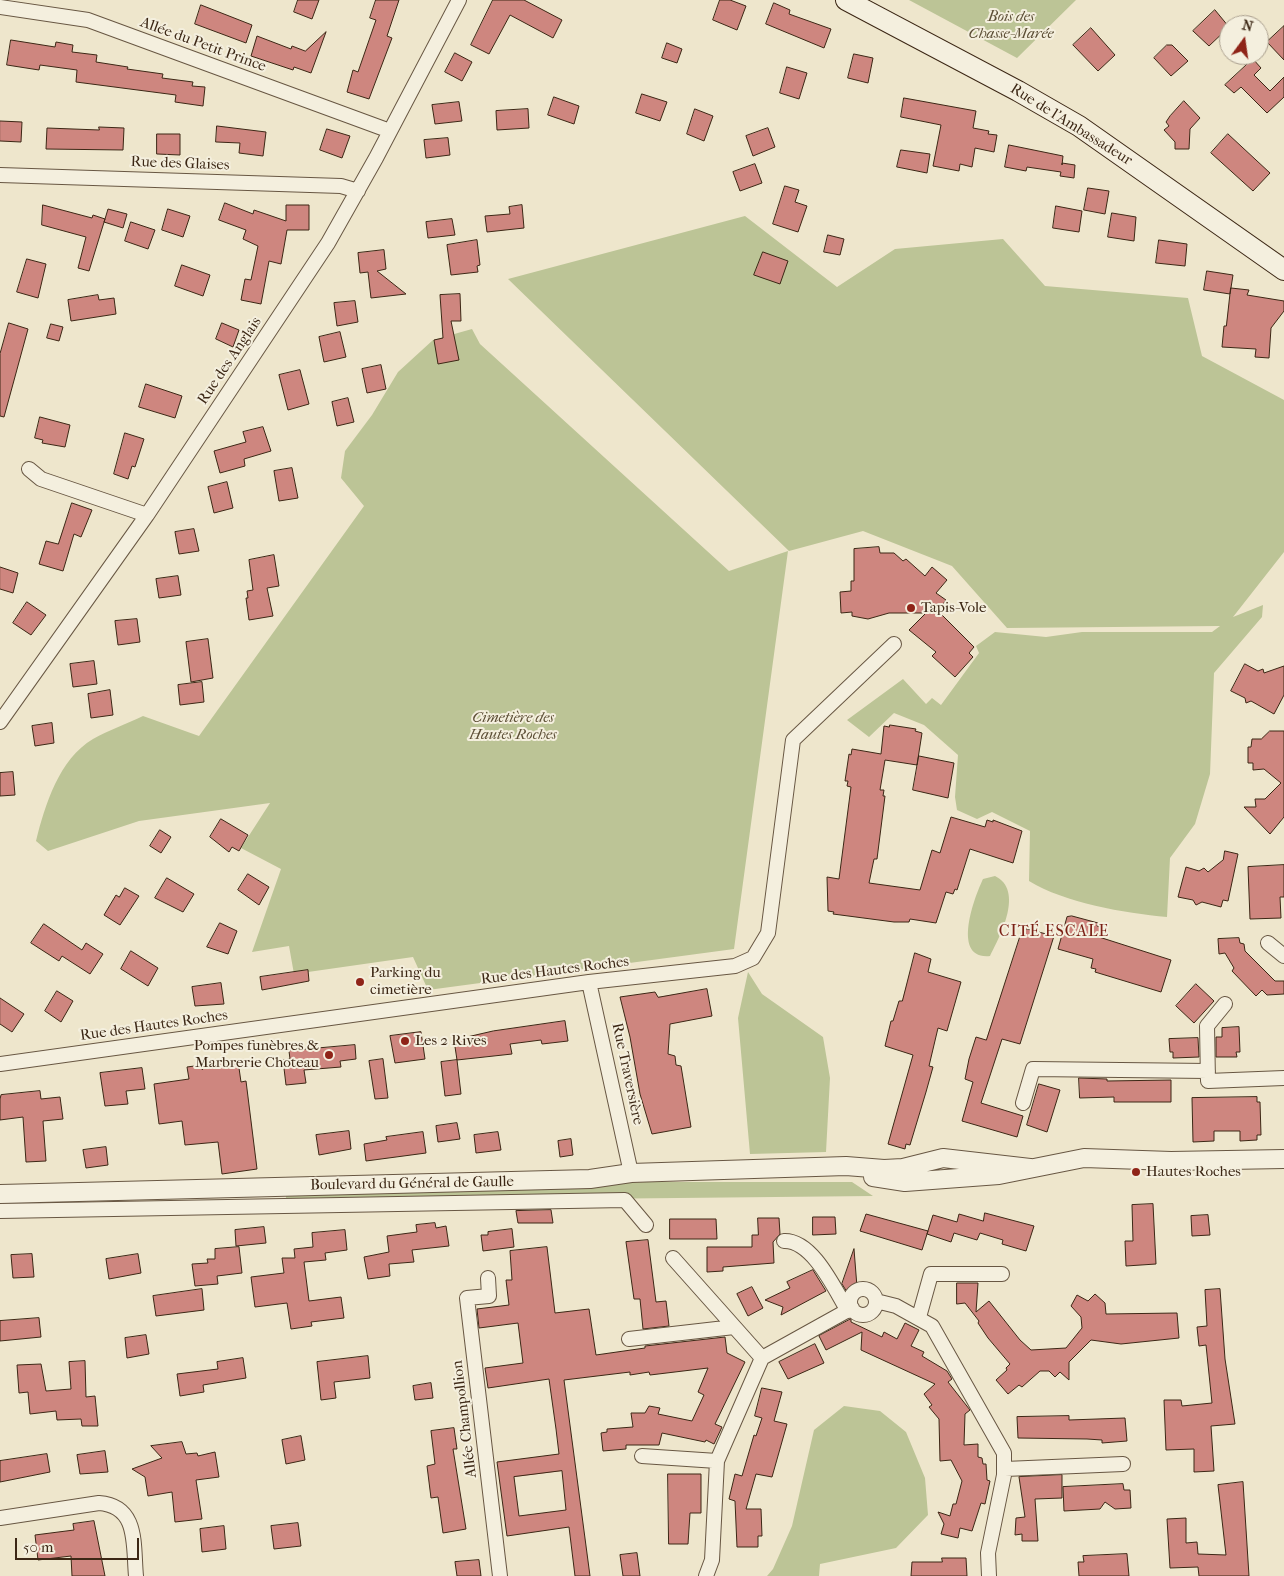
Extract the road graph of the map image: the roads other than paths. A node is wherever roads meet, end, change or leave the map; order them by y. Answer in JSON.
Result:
{"nodes":[{"id":1,"x":459,"y":0,"type":"edge"},
{"id":2,"x":846,"y":0,"type":"edge"},
{"id":3,"x":0,"y":7,"type":"edge"},
{"id":4,"x":390,"y":131,"type":"junction"},
{"id":5,"x":0,"y":175,"type":"edge"},
{"id":6,"x":358,"y":191,"type":"junction"},
{"id":7,"x":1284,"y":270,"type":"edge"},
{"id":8,"x":29,"y":469,"type":"dead end"},
{"id":9,"x":147,"y":515,"type":"junction"},
{"id":10,"x":894,"y":644,"type":"dead end"},
{"id":11,"x":0,"y":722,"type":"edge"},
{"id":12,"x":1268,"y":943,"type":"dead end"},
{"id":13,"x":1284,"y":956,"type":"edge"},
{"id":14,"x":589,"y":982,"type":"junction"},
{"id":15,"x":1225,"y":1004,"type":"dead end"},
{"id":16,"x":0,"y":1064,"type":"edge"},
{"id":17,"x":1208,"y":1071,"type":"junction"},
{"id":18,"x":1284,"y":1078,"type":"edge"},
{"id":19,"x":1023,"y":1103,"type":"dead end"},
{"id":20,"x":1284,"y":1159,"type":"edge"},
{"id":21,"x":631,"y":1173,"type":"junction"},
{"id":22,"x":0,"y":1194,"type":"edge"},
{"id":23,"x":0,"y":1211,"type":"edge"},
{"id":24,"x":646,"y":1225,"type":"dead end"},
{"id":25,"x":784,"y":1241,"type":"dead end"},
{"id":26,"x":673,"y":1258,"type":"dead end"},
{"id":27,"x":1002,"y":1274,"type":"dead end"},
{"id":28,"x":488,"y":1278,"type":"dead end"},
{"id":29,"x":850,"y":1310,"type":"junction"},
{"id":30,"x":919,"y":1317,"type":"junction"},
{"id":31,"x":734,"y":1327,"type":"junction"},
{"id":32,"x":629,"y":1339,"type":"dead end"},
{"id":33,"x":762,"y":1358,"type":"junction"},
{"id":34,"x":642,"y":1456,"type":"dead end"},
{"id":35,"x":717,"y":1461,"type":"junction"},
{"id":36,"x":1123,"y":1464,"type":"dead end"},
{"id":37,"x":1005,"y":1469,"type":"junction"},
{"id":38,"x":0,"y":1518,"type":"edge"},
{"id":39,"x":136,"y":1576,"type":"edge"},
{"id":40,"x":500,"y":1576,"type":"edge"},
{"id":41,"x":706,"y":1576,"type":"edge"},
{"id":42,"x":989,"y":1576,"type":"edge"}],
"edges":[{"from":1,"to":4,"type":"street","name":"Rue des Anglais"},
{"from":2,"to":7,"type":"main road","name":"Rue de l'Ambassadeur"},
{"from":3,"to":4,"type":"street","name":"Allée du Petit Prince"},
{"from":4,"to":6,"type":"street","name":"Rue des Anglais"},
{"from":5,"to":6,"type":"street","name":"Rue des Glaises"},
{"from":6,"to":9,"type":"street","name":"Rue des Anglais"},
{"from":8,"to":9,"type":"street"},
{"from":9,"to":11,"type":"street","name":"Rue des Anglais"},
{"from":10,"to":14,"type":"street","name":"Rue des Hautes Roches"},
{"from":12,"to":13,"type":"street"},
{"from":14,"to":16,"type":"street","name":"Rue des Hautes Roches"},
{"from":14,"to":21,"type":"street","name":"Rue Traversière"},
{"from":15,"to":17,"type":"street"},
{"from":17,"to":18,"type":"street"},
{"from":17,"to":19,"type":"street"},
{"from":20,"to":21,"type":"street","name":"Boulevard du Général de Gaulle"},
{"from":21,"to":22,"type":"street","name":"Boulevard du Général de Gaulle"},
{"from":23,"to":24,"type":"street","name":"Boulevard du Général de Gaulle"},
{"from":25,"to":29,"type":"street"},
{"from":26,"to":31,"type":"street"},
{"from":27,"to":30,"type":"street"},
{"from":28,"to":40,"type":"street","name":"Allée Champollion"},
{"from":29,"to":30,"type":"street"},
{"from":29,"to":33,"type":"street"},
{"from":30,"to":37,"type":"street"},
{"from":31,"to":32,"type":"street"},
{"from":31,"to":33,"type":"street"},
{"from":33,"to":35,"type":"street"},
{"from":34,"to":35,"type":"street"},
{"from":35,"to":41,"type":"street"},
{"from":36,"to":37,"type":"street"},
{"from":37,"to":42,"type":"street"},
{"from":38,"to":39,"type":"street"}]}
